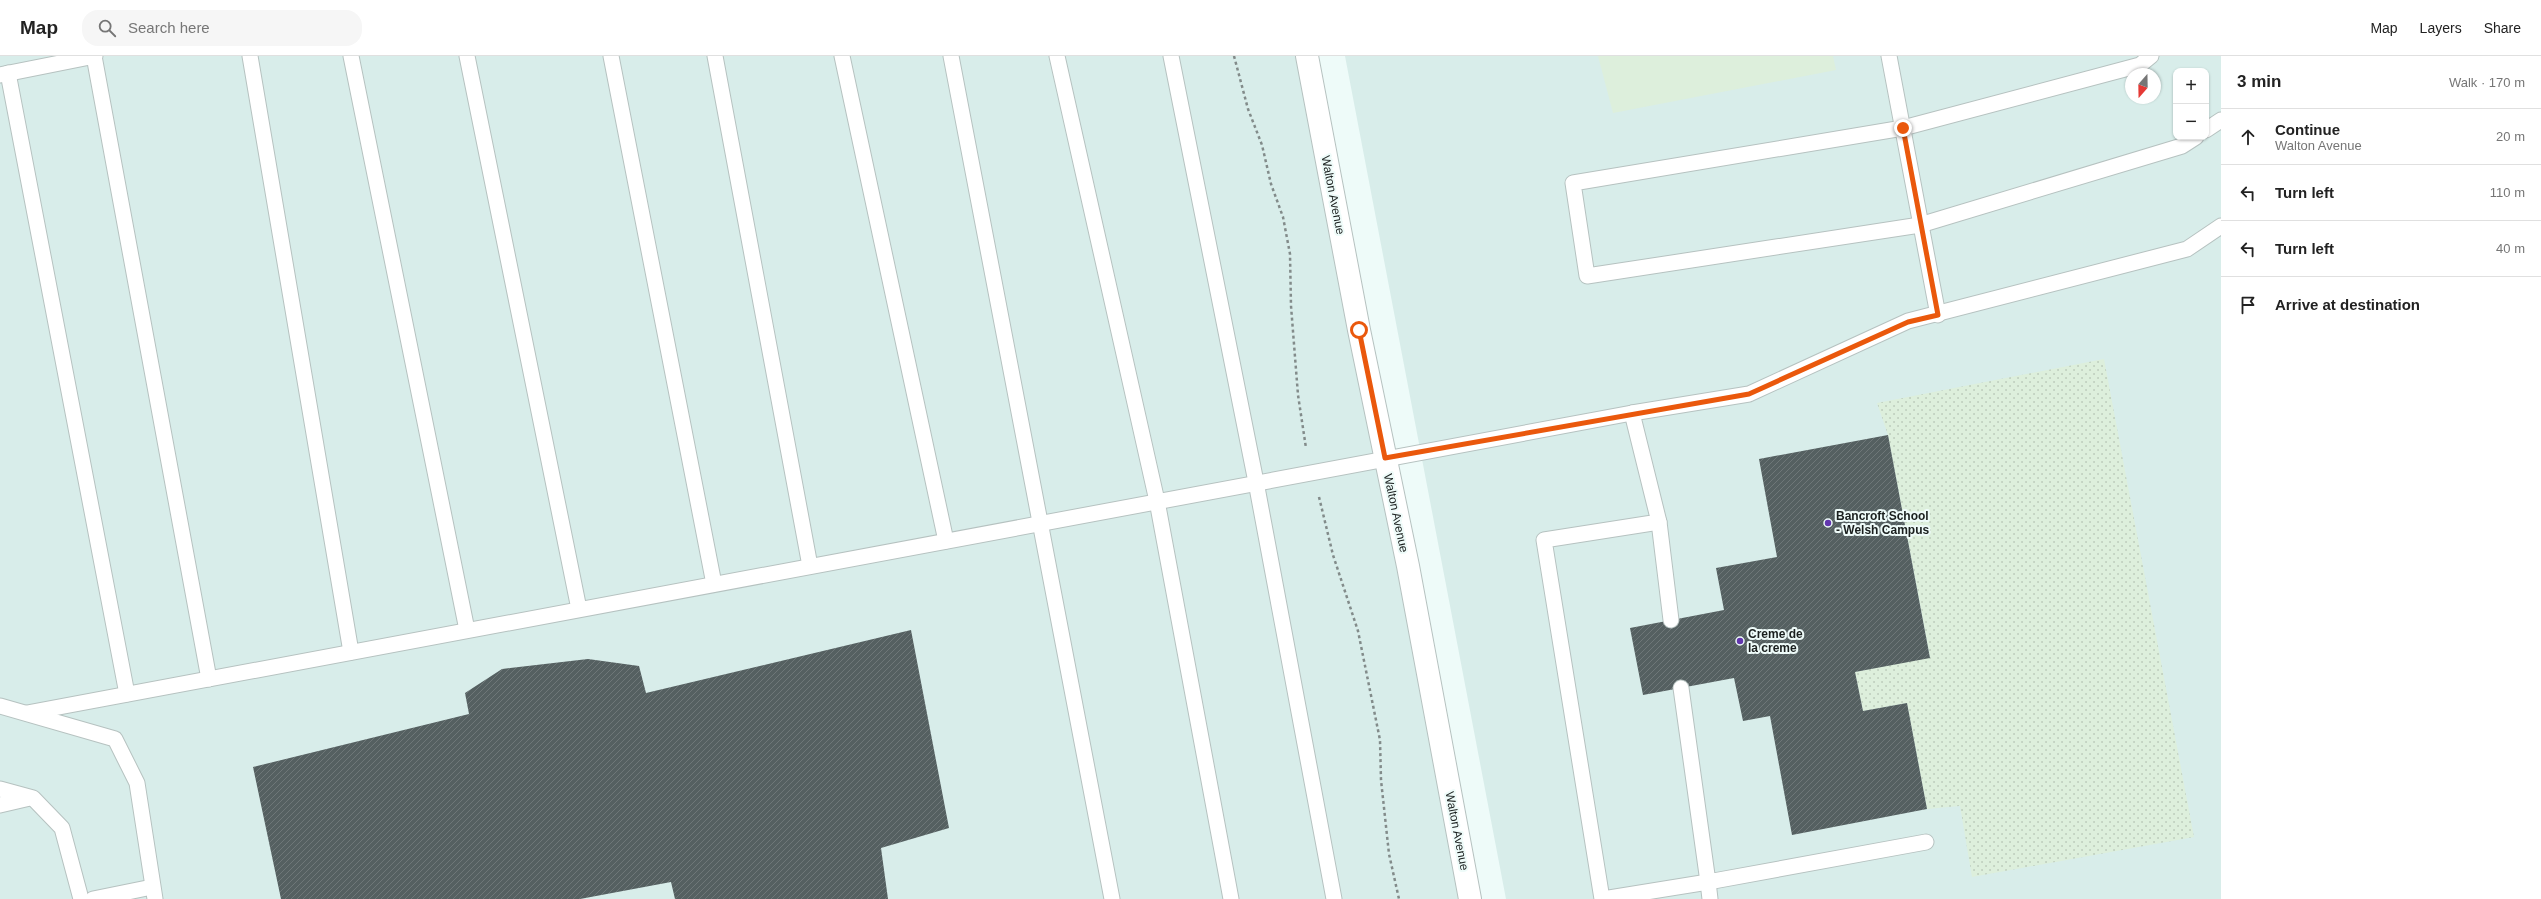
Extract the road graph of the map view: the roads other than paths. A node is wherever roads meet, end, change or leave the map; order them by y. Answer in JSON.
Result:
{"nodes":[{"id":1,"x":95,"y":56,"type":"edge"},
{"id":2,"x":250,"y":56,"type":"edge"},
{"id":3,"x":351,"y":56,"type":"edge"},
{"id":4,"x":467,"y":56,"type":"edge"},
{"id":5,"x":611,"y":56,"type":"edge"},
{"id":6,"x":715,"y":56,"type":"edge"},
{"id":7,"x":842,"y":56,"type":"edge"},
{"id":8,"x":951,"y":56,"type":"edge"},
{"id":9,"x":1057,"y":56,"type":"edge"},
{"id":10,"x":1171,"y":56,"type":"edge"},
{"id":11,"x":1307,"y":56,"type":"edge"},
{"id":12,"x":1889,"y":56,"type":"edge"},
{"id":13,"x":2151,"y":56,"type":"edge"},
{"id":14,"x":4,"y":74,"type":"edge"},
{"id":15,"x":2221,"y":120,"type":"edge"},
{"id":16,"x":1903,"y":128,"type":"junction"},
{"id":17,"x":2209,"y":128,"type":"edge"},
{"id":18,"x":2191,"y":140,"type":"edge"},
{"id":19,"x":1920,"y":225,"type":"junction"},
{"id":20,"x":2221,"y":226,"type":"edge"},
{"id":21,"x":1938,"y":315,"type":"junction"},
{"id":22,"x":1632,"y":413,"type":"junction"},
{"id":23,"x":1385,"y":458,"type":"junction"},
{"id":24,"x":1256,"y":482,"type":"junction"},
{"id":25,"x":1157,"y":501,"type":"junction"},
{"id":26,"x":1041,"y":522,"type":"junction"},
{"id":27,"x":1659,"y":522,"type":"junction"},
{"id":28,"x":946,"y":541,"type":"junction"},
{"id":29,"x":810,"y":566,"type":"junction"},
{"id":30,"x":714,"y":584,"type":"junction"},
{"id":31,"x":579,"y":609,"type":"junction"},
{"id":32,"x":1671,"y":620,"type":"dead end"},
{"id":33,"x":467,"y":630,"type":"junction"},
{"id":34,"x":352,"y":652,"type":"junction"},
{"id":35,"x":209,"y":679,"type":"junction"},
{"id":36,"x":1681,"y":688,"type":"dead end"},
{"id":37,"x":127,"y":694,"type":"junction"},
{"id":38,"x":0,"y":706,"type":"edge"},
{"id":39,"x":27,"y":713,"type":"junction"},
{"id":40,"x":0,"y":789,"type":"edge"},
{"id":41,"x":32,"y":798,"type":"junction"},
{"id":42,"x":0,"y":805,"type":"edge"},
{"id":43,"x":1926,"y":842,"type":"dead end"},
{"id":44,"x":1708,"y":882,"type":"junction"},
{"id":45,"x":153,"y":893,"type":"edge"},
{"id":46,"x":81,"y":899,"type":"edge"},
{"id":47,"x":93,"y":899,"type":"edge"},
{"id":48,"x":1112,"y":899,"type":"edge"},
{"id":49,"x":1231,"y":899,"type":"edge"},
{"id":50,"x":1334,"y":899,"type":"edge"},
{"id":51,"x":1470,"y":899,"type":"edge"},
{"id":52,"x":1602,"y":899,"type":"edge"},
{"id":53,"x":1710,"y":899,"type":"edge"}],
"edges":[{"from":1,"to":14,"type":"lane"},
{"from":1,"to":35,"type":"lane"},
{"from":2,"to":34,"type":"lane"},
{"from":3,"to":33,"type":"lane"},
{"from":4,"to":31,"type":"lane"},
{"from":5,"to":30,"type":"lane"},
{"from":6,"to":29,"type":"lane"},
{"from":7,"to":28,"type":"lane"},
{"from":8,"to":26,"type":"lane"},
{"from":9,"to":25,"type":"lane"},
{"from":10,"to":24,"type":"lane"},
{"from":11,"to":23,"type":"street","name":"Walton Avenue"},
{"from":12,"to":16,"type":"lane"},
{"from":13,"to":16,"type":"lane"},
{"from":14,"to":37,"type":"lane"},
{"from":15,"to":17,"type":"lane"},
{"from":16,"to":19,"type":"lane"},
{"from":16,"to":19,"type":"lane"},
{"from":18,"to":19,"type":"lane"},
{"from":19,"to":21,"type":"lane"},
{"from":20,"to":21,"type":"lane"},
{"from":21,"to":22,"type":"lane"},
{"from":22,"to":23,"type":"lane"},
{"from":22,"to":27,"type":"lane"},
{"from":23,"to":24,"type":"lane"},
{"from":23,"to":51,"type":"street","name":"Walton Avenue"},
{"from":24,"to":25,"type":"lane"},
{"from":24,"to":50,"type":"lane"},
{"from":25,"to":26,"type":"lane"},
{"from":25,"to":49,"type":"lane"},
{"from":26,"to":28,"type":"lane"},
{"from":26,"to":48,"type":"lane"},
{"from":27,"to":32,"type":"lane"},
{"from":27,"to":52,"type":"lane"},
{"from":28,"to":29,"type":"lane"},
{"from":29,"to":30,"type":"lane"},
{"from":30,"to":31,"type":"lane"},
{"from":31,"to":33,"type":"lane"},
{"from":33,"to":34,"type":"lane"},
{"from":34,"to":35,"type":"lane"},
{"from":35,"to":37,"type":"lane"},
{"from":36,"to":44,"type":"lane"},
{"from":37,"to":39,"type":"lane"},
{"from":38,"to":39,"type":"lane"},
{"from":39,"to":45,"type":"lane"},
{"from":40,"to":41,"type":"lane"},
{"from":41,"to":42,"type":"lane"},
{"from":41,"to":46,"type":"lane"},
{"from":43,"to":44,"type":"lane"},
{"from":44,"to":52,"type":"lane"},
{"from":44,"to":53,"type":"lane"},
{"from":45,"to":47,"type":"lane"}]}
